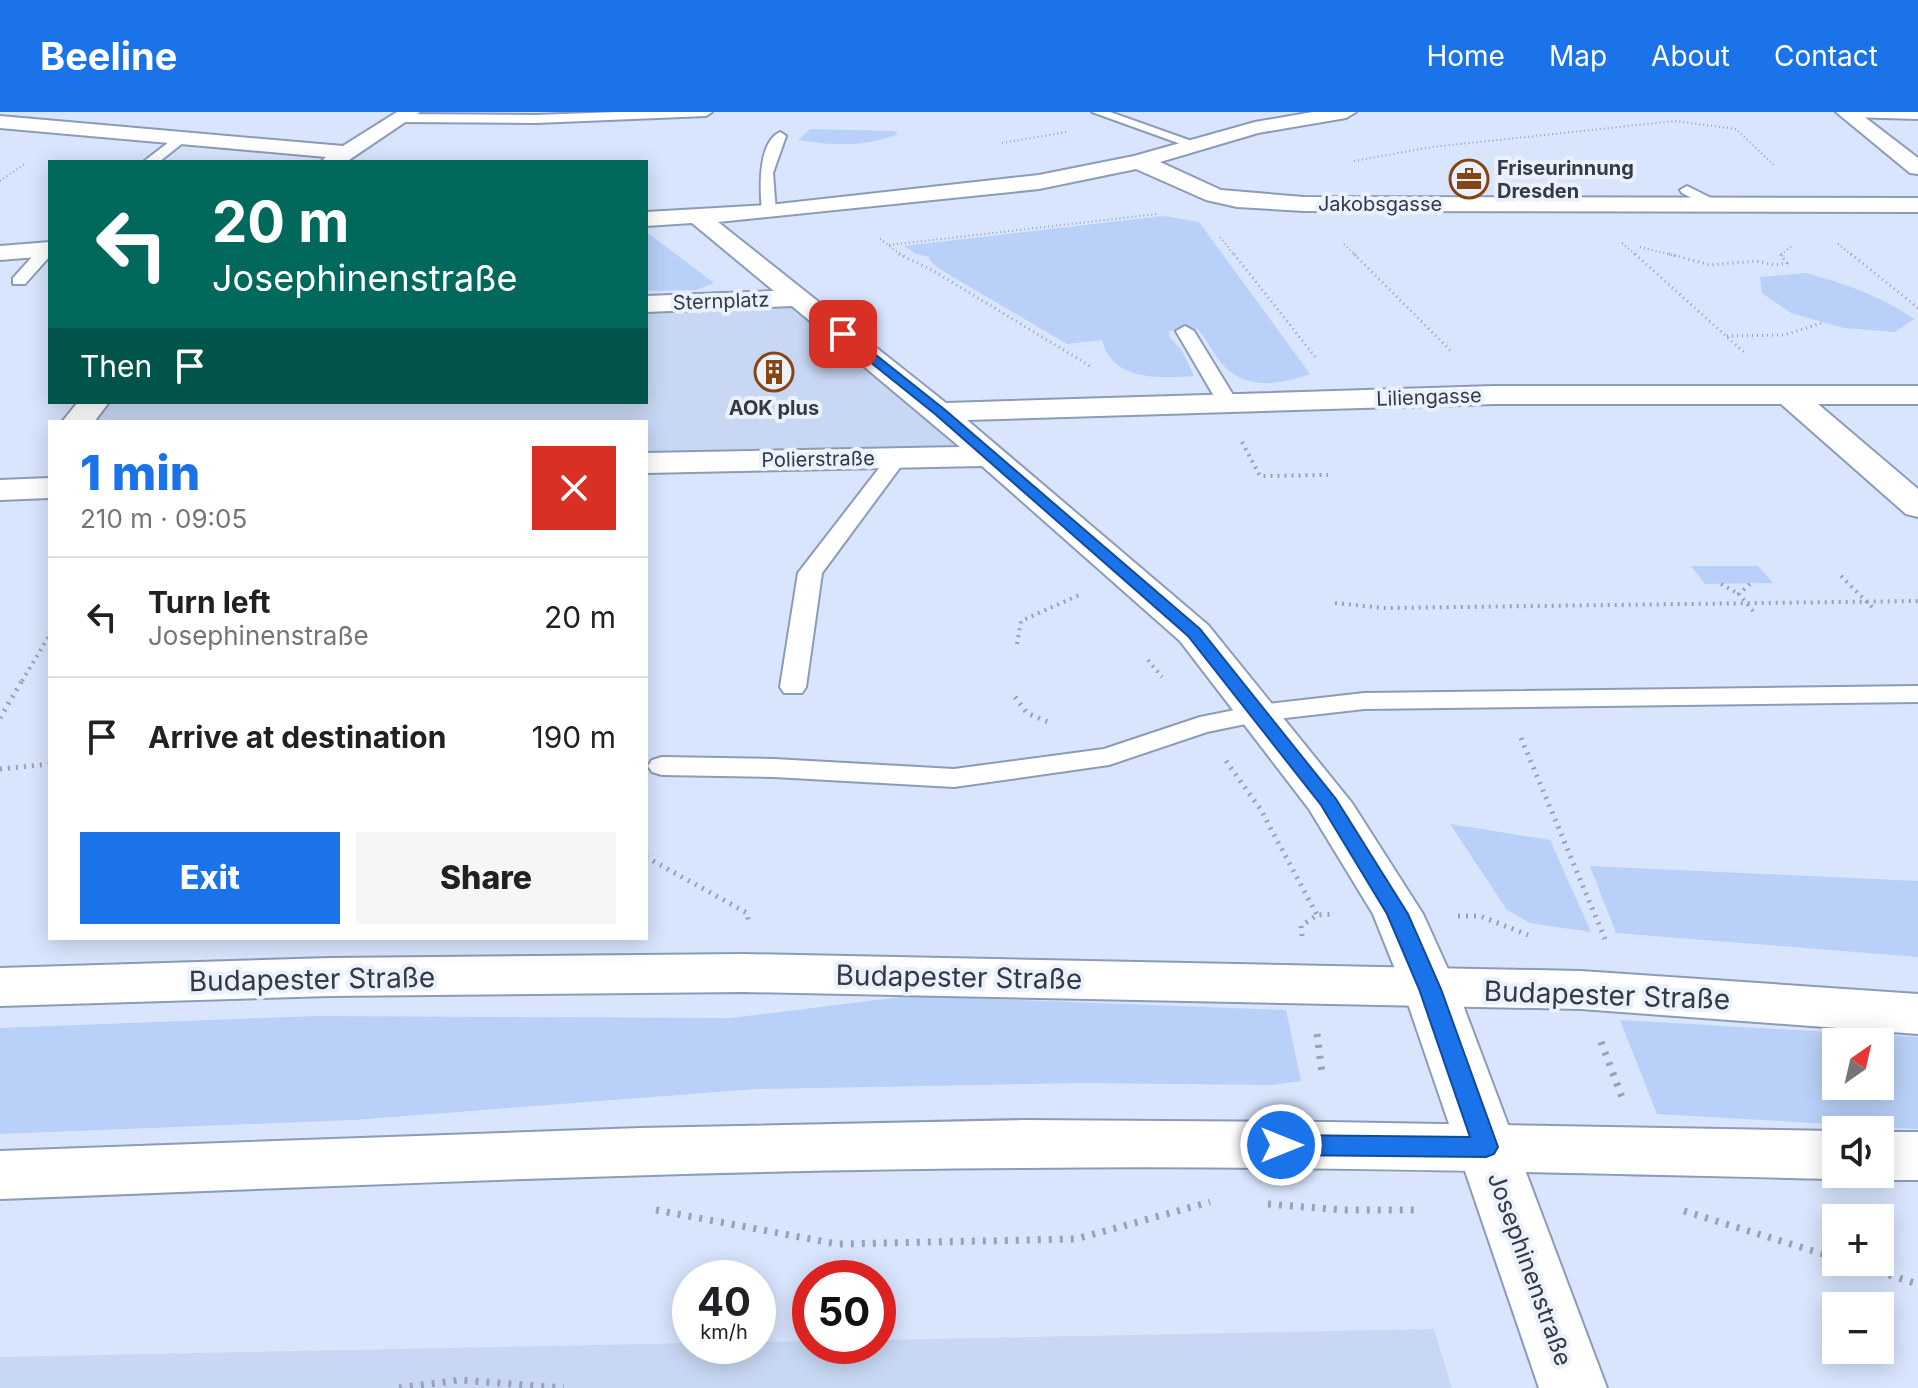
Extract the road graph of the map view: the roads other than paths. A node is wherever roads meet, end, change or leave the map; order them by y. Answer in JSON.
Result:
{"nodes":[{"id":1,"x":706,"y":112,"type":"edge"},
{"id":2,"x":1098,"y":112,"type":"edge"},
{"id":3,"x":1338,"y":112,"type":"edge"},
{"id":4,"x":1847,"y":113,"type":"edge"},
{"id":5,"x":404,"y":115,"type":"edge"},
{"id":6,"x":1918,"y":115,"type":"edge"},
{"id":7,"x":0,"y":122,"type":"edge"},
{"id":8,"x":780,"y":136,"type":"dead end"},
{"id":9,"x":183,"y":138,"type":"junction"},
{"id":10,"x":1197,"y":145,"type":"junction"},
{"id":11,"x":338,"y":157,"type":"edge"},
{"id":12,"x":153,"y":160,"type":"edge"},
{"id":13,"x":1137,"y":162,"type":"junction"},
{"id":14,"x":1918,"y":168,"type":"edge"},
{"id":15,"x":1687,"y":190,"type":"dead end"},
{"id":16,"x":1714,"y":205,"type":"junction"},
{"id":17,"x":1918,"y":205,"type":"edge"},
{"id":18,"x":769,"y":212,"type":"junction"},
{"id":19,"x":698,"y":217,"type":"junction"},
{"id":20,"x":648,"y":219,"type":"edge"},
{"id":21,"x":44,"y":246,"type":"edge"},
{"id":22,"x":0,"y":253,"type":"edge"},
{"id":23,"x":19,"y":281,"type":"dead end"},
{"id":24,"x":797,"y":298,"type":"junction"},
{"id":25,"x":648,"y":304,"type":"edge"},
{"id":26,"x":1185,"y":331,"type":"dead end"},
{"id":27,"x":1789,"y":395,"type":"junction"},
{"id":28,"x":1918,"y":395,"type":"edge"},
{"id":29,"x":1228,"y":403,"type":"junction"},
{"id":30,"x":92,"y":404,"type":"edge"},
{"id":31,"x":939,"y":412,"type":"junction"},
{"id":32,"x":80,"y":420,"type":"edge"},
{"id":33,"x":991,"y":456,"type":"junction"},
{"id":34,"x":897,"y":458,"type":"junction"},
{"id":35,"x":48,"y":459,"type":"edge"},
{"id":36,"x":648,"y":463,"type":"edge"},
{"id":37,"x":24,"y":489,"type":"edge"},
{"id":38,"x":1918,"y":507,"type":"edge"},
{"id":39,"x":793,"y":687,"type":"dead end"},
{"id":40,"x":1918,"y":694,"type":"edge"},
{"id":41,"x":1260,"y":713,"type":"junction"},
{"id":42,"x":662,"y":766,"type":"dead end"},
{"id":43,"x":0,"y":987,"type":"edge"},
{"id":44,"x":1430,"y":989,"type":"junction"},
{"id":45,"x":1918,"y":1014,"type":"edge"},
{"id":46,"x":1486,"y":1147,"type":"junction"},
{"id":47,"x":1822,"y":1155,"type":"edge"},
{"id":48,"x":1894,"y":1156,"type":"edge"},
{"id":49,"x":1918,"y":1156,"type":"edge"},
{"id":50,"x":0,"y":1175,"type":"edge"},
{"id":51,"x":1573,"y":1388,"type":"edge"}],
"edges":[{"from":1,"to":5,"type":"lane"},
{"from":2,"to":10,"type":"lane"},
{"from":3,"to":10,"type":"street"},
{"from":4,"to":6,"type":"lane"},
{"from":4,"to":14,"type":"street"},
{"from":5,"to":11,"type":"street"},
{"from":7,"to":9,"type":"street"},
{"from":8,"to":18,"type":"lane"},
{"from":9,"to":11,"type":"street"},
{"from":9,"to":12,"type":"lane"},
{"from":10,"to":13,"type":"street"},
{"from":13,"to":16,"type":"street","name":"Jakobsgasse"},
{"from":13,"to":18,"type":"street"},
{"from":15,"to":16,"type":"lane"},
{"from":16,"to":17,"type":"street","name":"Jakobsgasse"},
{"from":18,"to":19,"type":"street"},
{"from":19,"to":20,"type":"street"},
{"from":19,"to":24,"type":"street","name":"Josephinenstraße"},
{"from":21,"to":22,"type":"street"},
{"from":21,"to":23,"type":"lane"},
{"from":24,"to":25,"type":"street","name":"Sternplatz"},
{"from":24,"to":31,"type":"street","name":"Josephinenstraße"},
{"from":26,"to":29,"type":"lane"},
{"from":27,"to":28,"type":"street","name":"Liliengasse"},
{"from":27,"to":29,"type":"street","name":"Liliengasse"},
{"from":27,"to":38,"type":"street"},
{"from":29,"to":31,"type":"street","name":"Liliengasse"},
{"from":30,"to":32,"type":"street"},
{"from":31,"to":33,"type":"street","name":"Josephinenstraße"},
{"from":33,"to":34,"type":"street","name":"Polierstraße"},
{"from":33,"to":41,"type":"street","name":"Josephinenstraße"},
{"from":34,"to":36,"type":"street","name":"Polierstraße"},
{"from":34,"to":39,"type":"lane"},
{"from":35,"to":37,"type":"street"},
{"from":40,"to":41,"type":"lane"},
{"from":41,"to":42,"type":"lane"},
{"from":41,"to":44,"type":"street","name":"Josephinenstraße"},
{"from":43,"to":44,"type":"street","name":"Budapester Straße"},
{"from":44,"to":45,"type":"street","name":"Budapester Straße"},
{"from":44,"to":46,"type":"street","name":"Josephinenstraße"},
{"from":46,"to":47,"type":"street"},
{"from":46,"to":50,"type":"street"},
{"from":46,"to":51,"type":"street","name":"Josephinenstraße"},
{"from":48,"to":49,"type":"street"}]}
